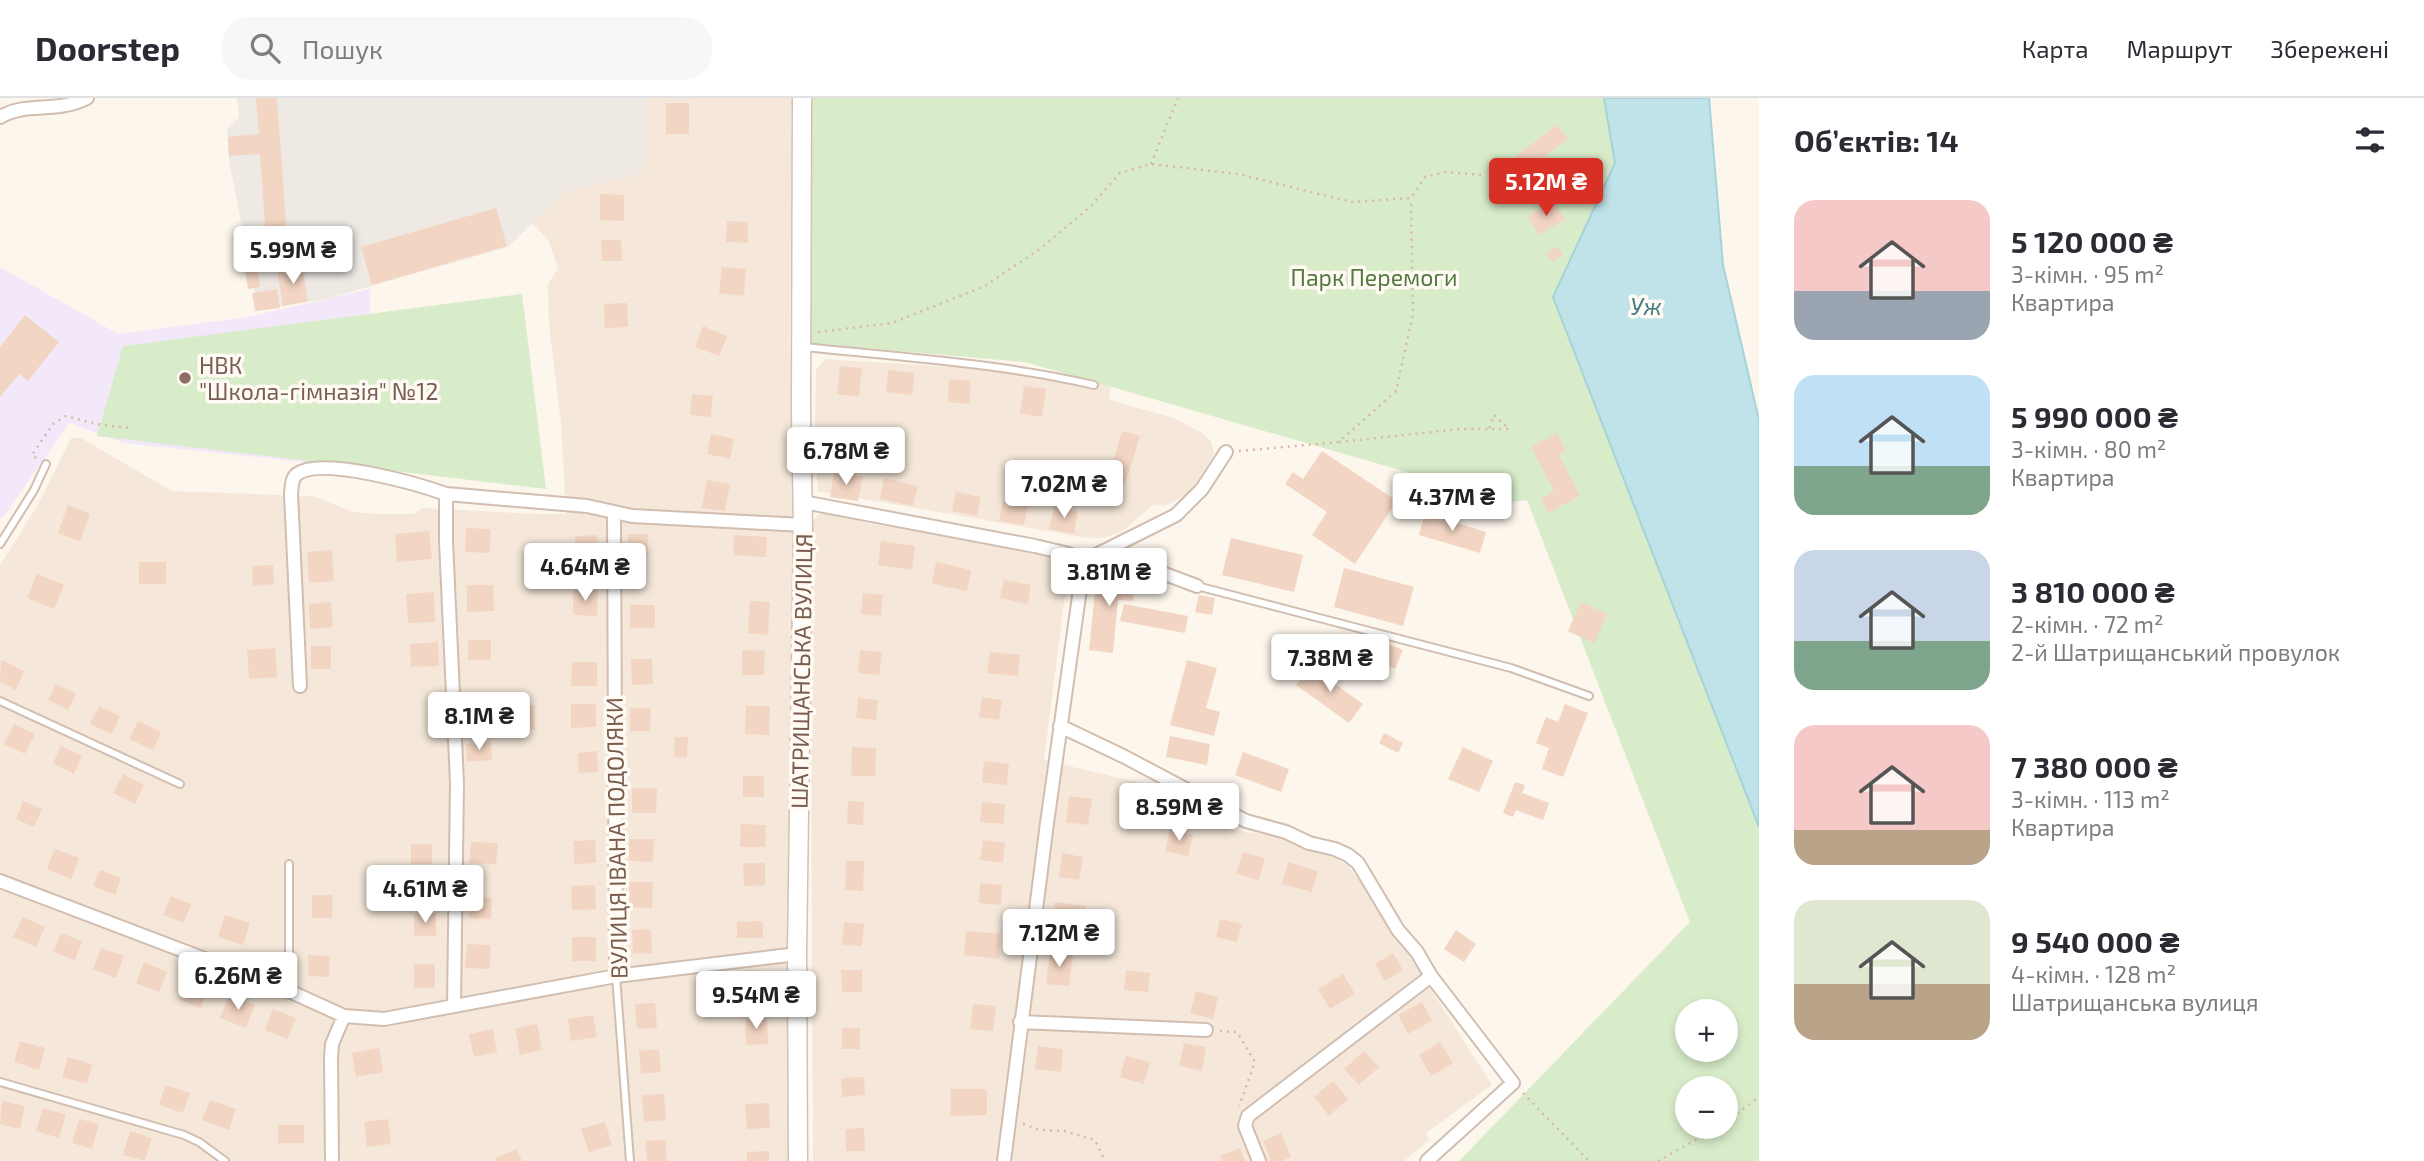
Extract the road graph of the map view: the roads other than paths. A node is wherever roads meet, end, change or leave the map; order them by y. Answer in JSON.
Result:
{"nodes":[{"id":1,"x":88,"y":98,"type":"edge"},
{"id":2,"x":802,"y":98,"type":"edge"},
{"id":3,"x":16,"y":104,"type":"edge"},
{"id":4,"x":0,"y":117,"type":"edge"},
{"id":5,"x":802,"y":340,"type":"junction"},
{"id":6,"x":1094,"y":385,"type":"dead end"},
{"id":7,"x":1226,"y":452,"type":"road end"},
{"id":8,"x":46,"y":464,"type":"road end"},
{"id":9,"x":446,"y":494,"type":"junction"},
{"id":10,"x":803,"y":502,"type":"junction"},
{"id":11,"x":614,"y":514,"type":"junction"},
{"id":12,"x":803,"y":525,"type":"junction"},
{"id":13,"x":0,"y":544,"type":"edge"},
{"id":14,"x":1084,"y":561,"type":"junction"},
{"id":15,"x":1197,"y":586,"type":"joint"},
{"id":16,"x":300,"y":686,"type":"dead end"},
{"id":17,"x":1589,"y":696,"type":"dead end"},
{"id":18,"x":0,"y":701,"type":"edge"},
{"id":19,"x":1060,"y":726,"type":"junction"},
{"id":20,"x":180,"y":784,"type":"dead end"},
{"id":21,"x":289,"y":864,"type":"dead end"},
{"id":22,"x":0,"y":881,"type":"edge"},
{"id":23,"x":797,"y":954,"type":"junction"},
{"id":24,"x":616,"y":976,"type":"junction"},
{"id":25,"x":1431,"y":976,"type":"junction"},
{"id":26,"x":289,"y":990,"type":"junction"},
{"id":27,"x":454,"y":1005,"type":"junction"},
{"id":28,"x":344,"y":1016,"type":"junction"},
{"id":29,"x":1020,"y":1022,"type":"junction"},
{"id":30,"x":1206,"y":1030,"type":"road end"},
{"id":31,"x":0,"y":1082,"type":"edge"},
{"id":32,"x":225,"y":1161,"type":"edge"},
{"id":33,"x":332,"y":1161,"type":"edge"},
{"id":34,"x":630,"y":1161,"type":"edge"},
{"id":35,"x":799,"y":1161,"type":"edge"},
{"id":36,"x":1004,"y":1161,"type":"edge"},
{"id":37,"x":1259,"y":1161,"type":"edge"},
{"id":38,"x":1427,"y":1161,"type":"edge"}],
"edges":[{"from":1,"to":3,"type":"street"},
{"from":2,"to":5,"type":"street","name":"ШАТРИЩАНСЬКА ВУЛИЦЯ"},
{"from":3,"to":4,"type":"street"},
{"from":5,"to":6,"type":"lane"},
{"from":5,"to":10,"type":"street","name":"ШАТРИЩАНСЬКА ВУЛИЦЯ"},
{"from":7,"to":14,"type":"street"},
{"from":8,"to":13,"type":"lane"},
{"from":9,"to":11,"type":"street"},
{"from":9,"to":16,"type":"street"},
{"from":9,"to":27,"type":"street"},
{"from":10,"to":12,"type":"street","name":"ШАТРИЩАНСЬКА ВУЛИЦЯ"},
{"from":10,"to":14,"type":"street"},
{"from":11,"to":12,"type":"street"},
{"from":11,"to":24,"type":"street","name":"ВУЛИЦЯ ІВАНА ПОДОЛЯКИ"},
{"from":12,"to":23,"type":"street","name":"ШАТРИЩАНСЬКА ВУЛИЦЯ"},
{"from":14,"to":15,"type":"street"},
{"from":14,"to":19,"type":"street"},
{"from":15,"to":17,"type":"lane"},
{"from":18,"to":20,"type":"lane"},
{"from":19,"to":25,"type":"street"},
{"from":19,"to":29,"type":"street"},
{"from":21,"to":26,"type":"lane"},
{"from":22,"to":26,"type":"street"},
{"from":23,"to":24,"type":"street"},
{"from":23,"to":35,"type":"street","name":"ШАТРИЩАНСЬКА ВУЛИЦЯ"},
{"from":24,"to":27,"type":"street"},
{"from":24,"to":34,"type":"lane","name":"ВУЛИЦЯ ІВАНА ПОДОЛЯКИ"},
{"from":25,"to":37,"type":"street"},
{"from":25,"to":38,"type":"street"},
{"from":26,"to":28,"type":"street"},
{"from":27,"to":28,"type":"street"},
{"from":28,"to":33,"type":"street"},
{"from":29,"to":30,"type":"street"},
{"from":29,"to":36,"type":"street"},
{"from":31,"to":32,"type":"lane"}]}
